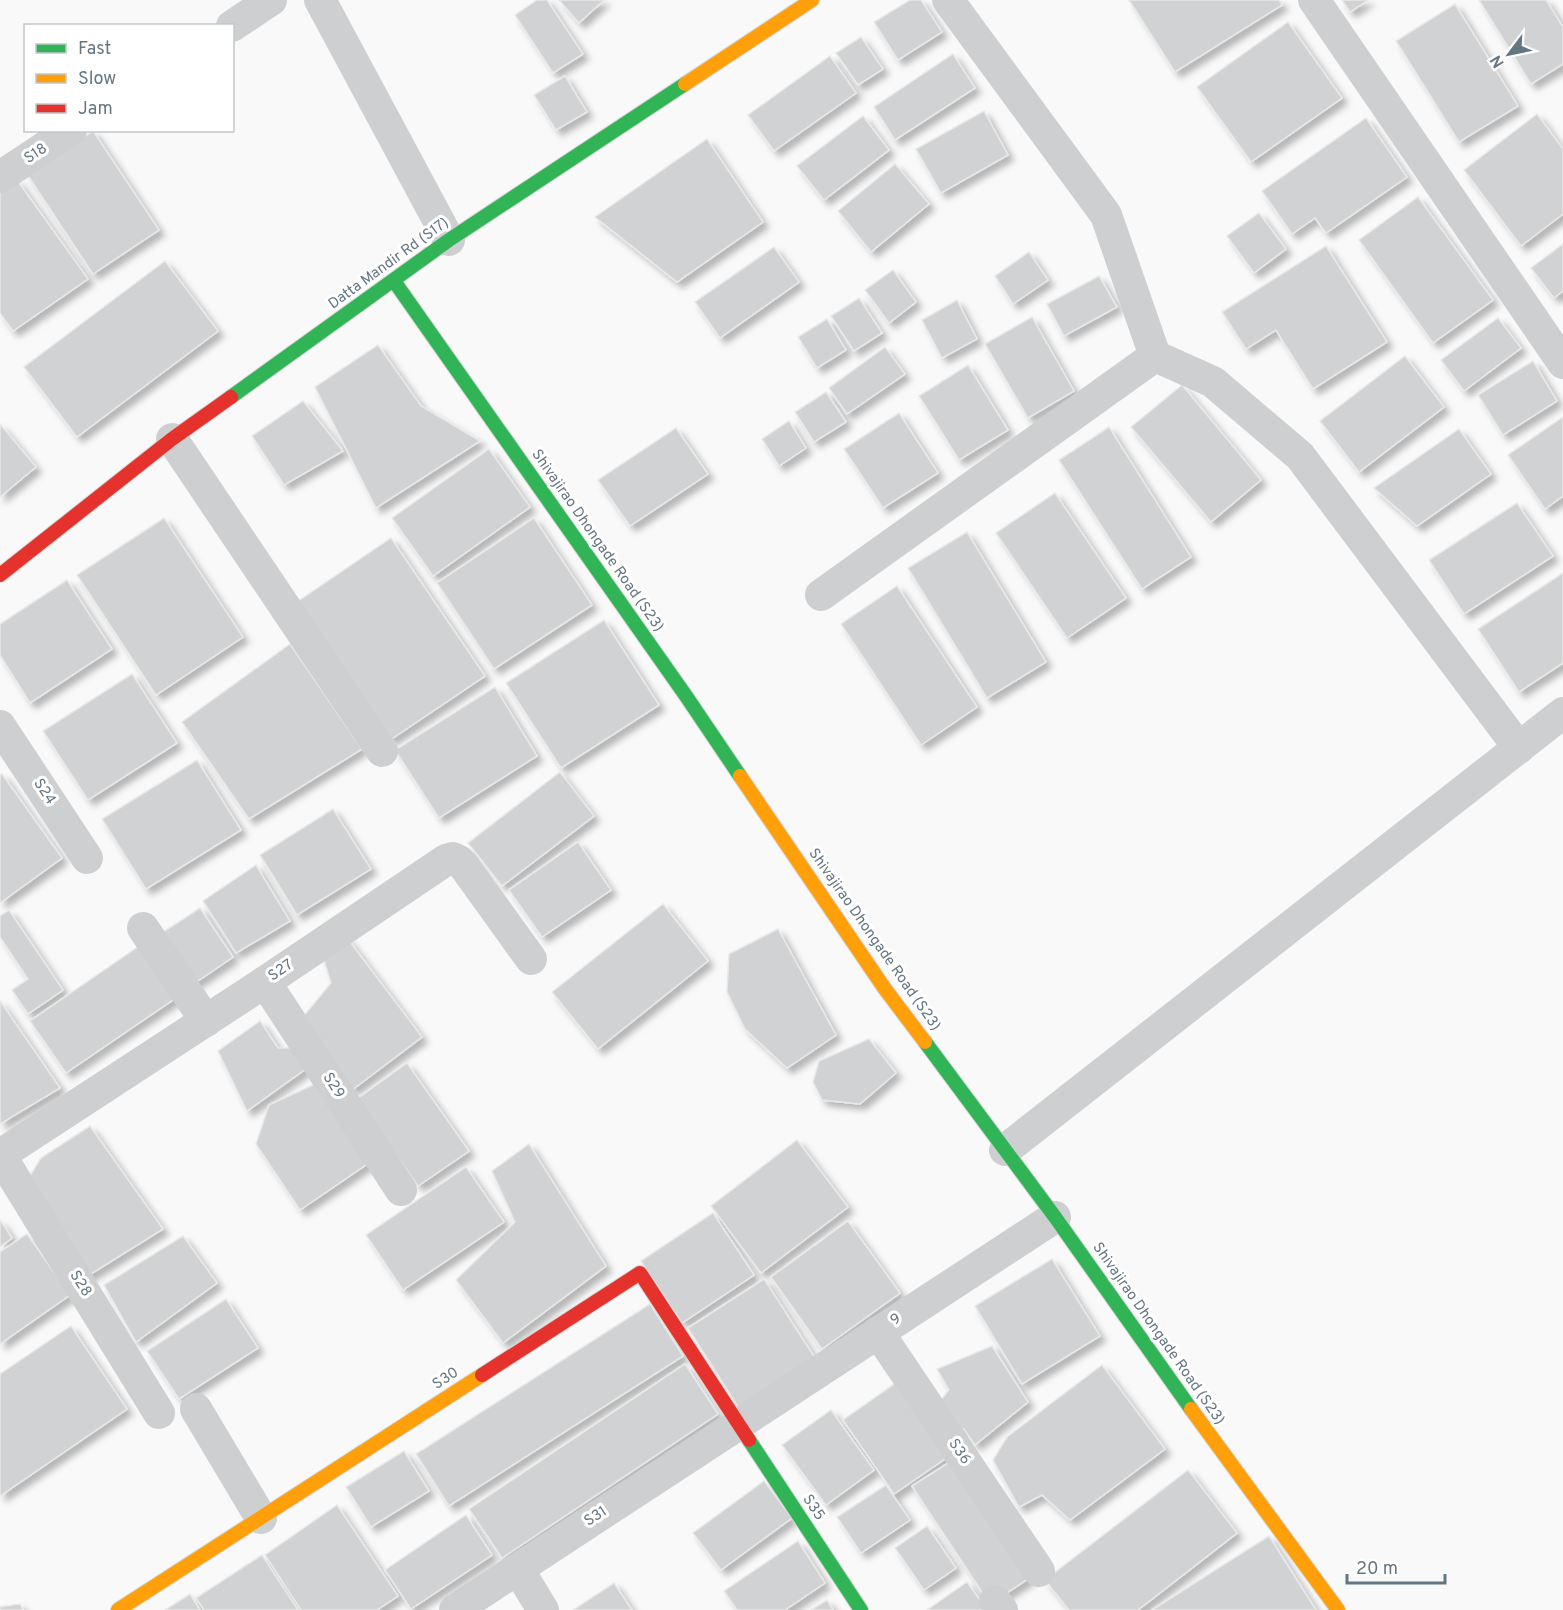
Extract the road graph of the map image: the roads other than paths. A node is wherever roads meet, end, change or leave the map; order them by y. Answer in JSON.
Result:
{"nodes":[{"id":1,"x":271,"y":0,"type":"edge"},
{"id":2,"x":320,"y":0,"type":"edge"},
{"id":3,"x":812,"y":0,"type":"edge"},
{"id":4,"x":948,"y":0,"type":"edge"},
{"id":5,"x":1314,"y":0,"type":"edge"},
{"id":6,"x":234,"y":25,"type":"edge"},
{"id":7,"x":68,"y":132,"type":"edge"},
{"id":8,"x":0,"y":177,"type":"edge"},
{"id":9,"x":449,"y":240,"type":"junction"},
{"id":10,"x":394,"y":280,"type":"junction"},
{"id":11,"x":1155,"y":356,"type":"junction"},
{"id":12,"x":1563,"y":363,"type":"edge"},
{"id":13,"x":172,"y":439,"type":"junction"},
{"id":14,"x":0,"y":576,"type":"edge"},
{"id":15,"x":821,"y":595,"type":"dead end"},
{"id":16,"x":1563,"y":713,"type":"edge"},
{"id":17,"x":0,"y":726,"type":"edge"},
{"id":18,"x":1519,"y":748,"type":"junction"},
{"id":19,"x":382,"y":751,"type":"dead end"},
{"id":20,"x":87,"y":858,"type":"dead end"},
{"id":21,"x":143,"y":928,"type":"dead end"},
{"id":22,"x":531,"y":959,"type":"dead end"},
{"id":23,"x":265,"y":982,"type":"junction"},
{"id":24,"x":206,"y":1020,"type":"junction"},
{"id":25,"x":1005,"y":1150,"type":"junction"},
{"id":26,"x":0,"y":1155,"type":"edge"},
{"id":27,"x":401,"y":1190,"type":"dead end"},
{"id":28,"x":1055,"y":1217,"type":"junction"},
{"id":29,"x":878,"y":1332,"type":"junction"},
{"id":30,"x":196,"y":1409,"type":"dead end"},
{"id":31,"x":159,"y":1413,"type":"dead end"},
{"id":32,"x":738,"y":1425,"type":"junction"},
{"id":33,"x":261,"y":1518,"type":"junction"},
{"id":34,"x":518,"y":1569,"type":"junction"},
{"id":35,"x":1039,"y":1571,"type":"dead end"},
{"id":36,"x":118,"y":1610,"type":"edge"},
{"id":37,"x":455,"y":1610,"type":"edge"},
{"id":38,"x":543,"y":1610,"type":"edge"},
{"id":39,"x":861,"y":1610,"type":"edge"},
{"id":40,"x":1338,"y":1610,"type":"edge"}],
"edges":[{"from":1,"to":6,"type":"street"},
{"from":2,"to":9,"type":"street"},
{"from":3,"to":9,"type":"street","name":"Datta Mandir Rd (S17)"},
{"from":4,"to":11,"type":"street"},
{"from":5,"to":12,"type":"street"},
{"from":7,"to":8,"type":"street","name":"S18"},
{"from":9,"to":10,"type":"street","name":"Datta Mandir Rd (S17)"},
{"from":10,"to":13,"type":"street","name":"Datta Mandir Rd (S17)"},
{"from":10,"to":25,"type":"street","name":"Shivajirao Dhongade Road (S23)"},
{"from":11,"to":15,"type":"street"},
{"from":11,"to":18,"type":"street"},
{"from":13,"to":14,"type":"street","name":"Datta Mandir Rd (S17)"},
{"from":13,"to":19,"type":"street"},
{"from":16,"to":18,"type":"street"},
{"from":17,"to":20,"type":"street","name":"S24"},
{"from":18,"to":25,"type":"street"},
{"from":21,"to":24,"type":"street"},
{"from":22,"to":23,"type":"street","name":"S27"},
{"from":23,"to":24,"type":"street","name":"S27"},
{"from":23,"to":27,"type":"street","name":"S29"},
{"from":24,"to":26,"type":"street","name":"S27"},
{"from":25,"to":28,"type":"street","name":"Shivajirao Dhongade Road (S23)"},
{"from":26,"to":31,"type":"street","name":"S28"},
{"from":28,"to":29,"type":"street","name":"9"},
{"from":28,"to":40,"type":"street","name":"Shivajirao Dhongade Road (S23)"},
{"from":29,"to":32,"type":"street","name":"9"},
{"from":29,"to":35,"type":"street","name":"S36"},
{"from":30,"to":33,"type":"street"},
{"from":32,"to":33,"type":"street","name":"S30"},
{"from":32,"to":34,"type":"street","name":"S31"},
{"from":32,"to":39,"type":"street","name":"S35"},
{"from":33,"to":36,"type":"street","name":"S30"},
{"from":34,"to":37,"type":"street","name":"S31"},
{"from":34,"to":38,"type":"street"}]}
